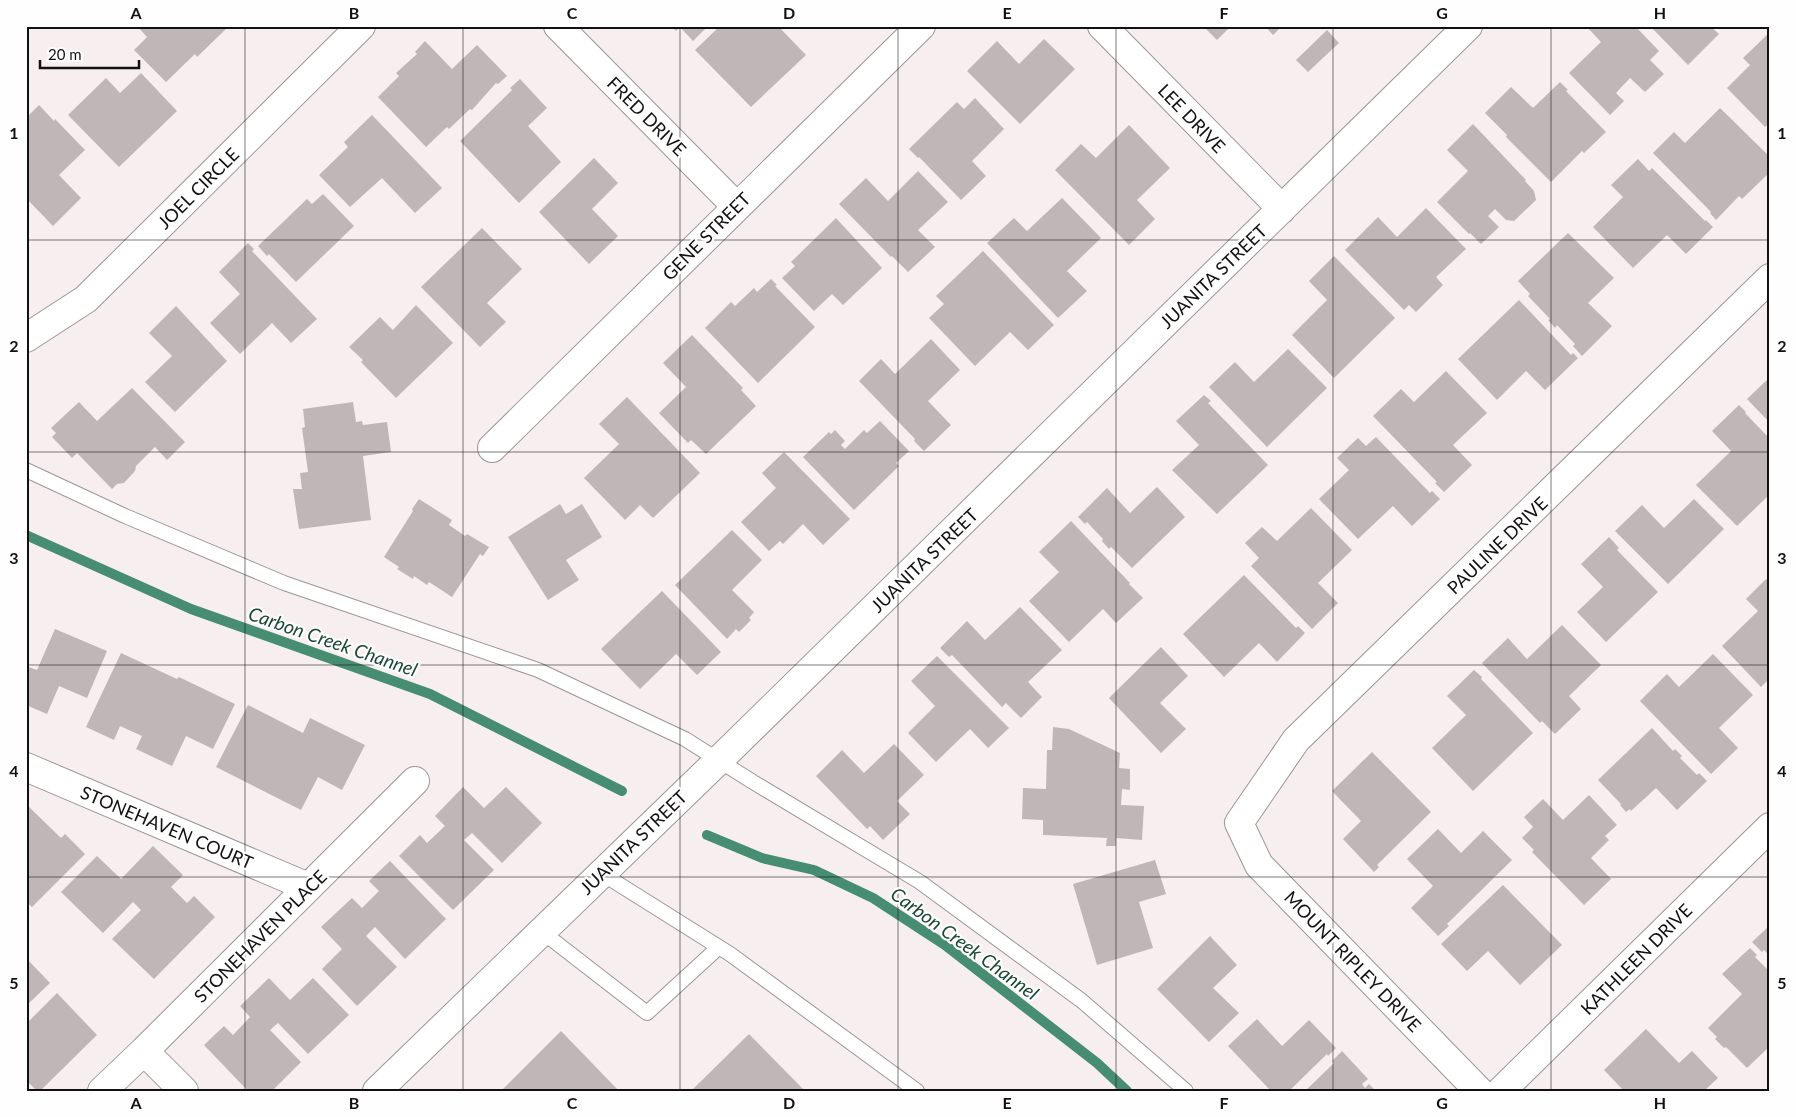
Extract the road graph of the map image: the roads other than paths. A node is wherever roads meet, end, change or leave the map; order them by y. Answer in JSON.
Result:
{"nodes":[{"id":1,"x":361,"y":26,"type":"edge"},
{"id":2,"x":558,"y":26,"type":"edge"},
{"id":3,"x":921,"y":26,"type":"edge"},
{"id":4,"x":1102,"y":26,"type":"edge"},
{"id":5,"x":1468,"y":26,"type":"edge"},
{"id":6,"x":736,"y":206,"type":"junction"},
{"id":7,"x":1282,"y":209,"type":"junction"},
{"id":8,"x":1770,"y":278,"type":"edge"},
{"id":9,"x":26,"y":338,"type":"edge"},
{"id":10,"x":492,"y":448,"type":"dead end"},
{"id":11,"x":26,"y":470,"type":"edge"},
{"id":12,"x":718,"y":761,"type":"junction"},
{"id":13,"x":26,"y":767,"type":"edge"},
{"id":14,"x":414,"y":781,"type":"dead end"},
{"id":15,"x":1239,"y":823,"type":"joint"},
{"id":16,"x":1770,"y":827,"type":"edge"},
{"id":17,"x":601,"y":873,"type":"junction"},
{"id":18,"x":308,"y":887,"type":"junction"},
{"id":19,"x":541,"y":931,"type":"junction"},
{"id":20,"x":719,"y":947,"type":"junction"},
{"id":21,"x":144,"y":1051,"type":"junction"},
{"id":22,"x":102,"y":1091,"type":"edge"},
{"id":23,"x":184,"y":1091,"type":"edge"},
{"id":24,"x":377,"y":1091,"type":"edge"},
{"id":25,"x":917,"y":1091,"type":"edge"},
{"id":26,"x":1186,"y":1091,"type":"edge"},
{"id":27,"x":1479,"y":1091,"type":"edge"},
{"id":28,"x":1501,"y":1091,"type":"edge"}],
"edges":[{"from":1,"to":9,"type":"street","name":"JOEL CIRCLE"},
{"from":2,"to":6,"type":"street","name":"FRED DRIVE"},
{"from":3,"to":6,"type":"street","name":"GENE STREET"},
{"from":4,"to":7,"type":"street","name":"LEE DRIVE"},
{"from":5,"to":7,"type":"street","name":"JUANITA STREET"},
{"from":6,"to":10,"type":"street","name":"GENE STREET"},
{"from":7,"to":12,"type":"street","name":"JUANITA STREET"},
{"from":8,"to":15,"type":"street","name":"PAULINE DRIVE"},
{"from":11,"to":12,"type":"lane"},
{"from":12,"to":17,"type":"street","name":"JUANITA STREET"},
{"from":12,"to":26,"type":"lane"},
{"from":13,"to":18,"type":"street","name":"STONEHAVEN COURT"},
{"from":14,"to":18,"type":"street","name":"STONEHAVEN PLACE"},
{"from":15,"to":27,"type":"street","name":"MOUNT RIPLEY DRIVE"},
{"from":16,"to":28,"type":"street","name":"KATHLEEN DRIVE"},
{"from":17,"to":19,"type":"street","name":"JUANITA STREET"},
{"from":17,"to":20,"type":"lane"},
{"from":18,"to":21,"type":"street","name":"STONEHAVEN PLACE"},
{"from":19,"to":20,"type":"lane"},
{"from":19,"to":24,"type":"street","name":"JUANITA STREET"},
{"from":20,"to":25,"type":"lane"},
{"from":21,"to":22,"type":"street"},
{"from":21,"to":23,"type":"street"}]}
